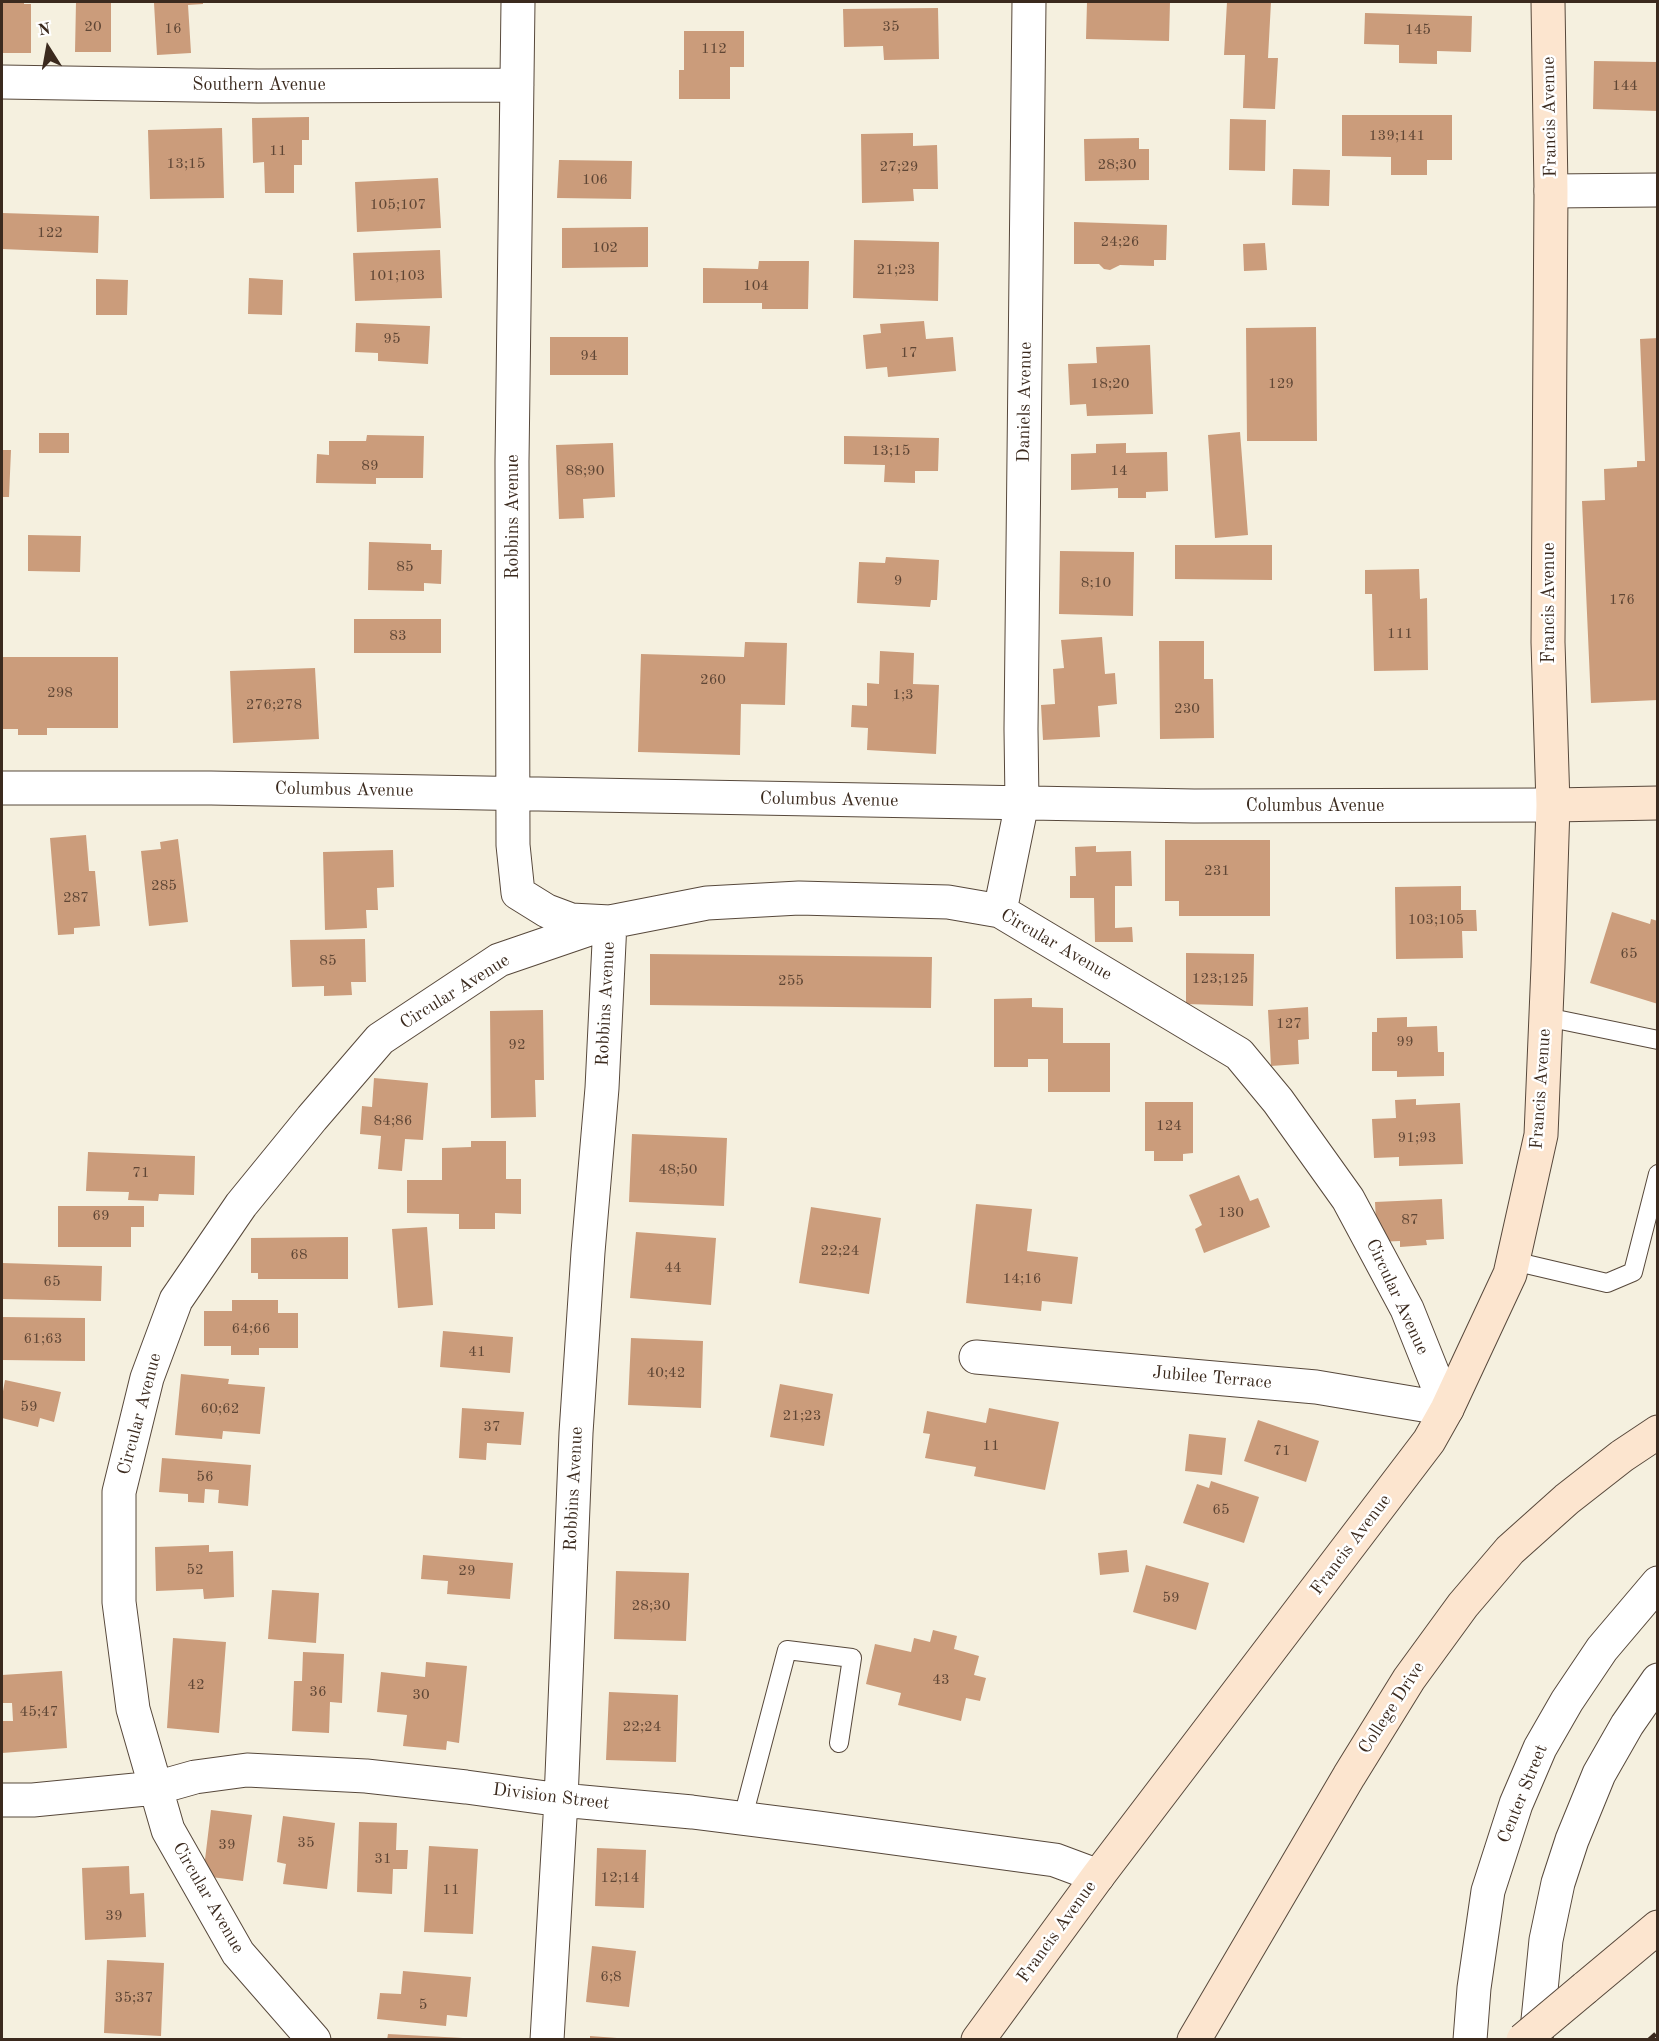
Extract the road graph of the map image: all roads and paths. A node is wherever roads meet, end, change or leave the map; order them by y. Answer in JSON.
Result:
{"nodes":[{"id":1,"x":518,"y":2,"type":"edge"},
{"id":2,"x":1029,"y":2,"type":"edge"},
{"id":3,"x":1548,"y":2,"type":"edge"},
{"id":4,"x":2,"y":82,"type":"edge"},
{"id":5,"x":517,"y":85,"type":"junction"},
{"id":6,"x":1658,"y":190,"type":"edge"},
{"id":7,"x":1551,"y":191,"type":"junction"},
{"id":8,"x":2,"y":788,"type":"edge"},
{"id":9,"x":512,"y":793,"type":"junction"},
{"id":10,"x":1022,"y":803,"type":"junction"},
{"id":11,"x":1658,"y":803,"type":"edge"},
{"id":12,"x":1553,"y":805,"type":"junction"},
{"id":13,"x":1000,"y":910,"type":"junction"},
{"id":14,"x":610,"y":922,"type":"junction"},
{"id":15,"x":1546,"y":1017,"type":"junction"},
{"id":16,"x":1658,"y":1040,"type":"edge"},
{"id":17,"x":1658,"y":1174,"type":"edge"},
{"id":18,"x":1513,"y":1261,"type":"junction"},
{"id":19,"x":976,"y":1357,"type":"dead end"},
{"id":20,"x":1446,"y":1409,"type":"junction"},
{"id":21,"x":1658,"y":1432,"type":"edge"},
{"id":22,"x":1658,"y":1583,"type":"edge"},
{"id":23,"x":1658,"y":1680,"type":"edge"},
{"id":24,"x":839,"y":1743,"type":"dead end"},
{"id":25,"x":156,"y":1788,"type":"junction"},
{"id":26,"x":2,"y":1800,"type":"edge"},
{"id":27,"x":561,"y":1800,"type":"junction"},
{"id":28,"x":743,"y":1817,"type":"junction"},
{"id":29,"x":1098,"y":1876,"type":"junction"},
{"id":30,"x":1658,"y":1927,"type":"edge"},
{"id":31,"x":314,"y":2040,"type":"edge"},
{"id":32,"x":548,"y":2040,"type":"edge"},
{"id":33,"x":978,"y":2040,"type":"edge"},
{"id":34,"x":1194,"y":2040,"type":"edge"},
{"id":35,"x":1470,"y":2040,"type":"edge"},
{"id":36,"x":1523,"y":2040,"type":"edge"},
{"id":37,"x":1536,"y":2040,"type":"edge"}],
"edges":[{"from":1,"to":5,"type":"street","name":"Robbins Avenue"},
{"from":2,"to":10,"type":"street","name":"Daniels Avenue"},
{"from":3,"to":7,"type":"street","name":"Francis Avenue"},
{"from":4,"to":5,"type":"street","name":"Southern Avenue"},
{"from":5,"to":9,"type":"street","name":"Robbins Avenue"},
{"from":6,"to":7,"type":"street"},
{"from":7,"to":12,"type":"street","name":"Francis Avenue"},
{"from":8,"to":9,"type":"street","name":"Columbus Avenue"},
{"from":9,"to":10,"type":"street","name":"Columbus Avenue"},
{"from":9,"to":14,"type":"street","name":"Robbins Avenue"},
{"from":10,"to":12,"type":"street","name":"Columbus Avenue"},
{"from":10,"to":13,"type":"street","name":"Daniels Avenue"},
{"from":11,"to":12,"type":"street","name":"Columbus Avenue"},
{"from":12,"to":15,"type":"street","name":"Francis Avenue"},
{"from":13,"to":14,"type":"street","name":"Circular Avenue"},
{"from":13,"to":20,"type":"street","name":"Circular Avenue"},
{"from":14,"to":25,"type":"street","name":"Circular Avenue"},
{"from":14,"to":27,"type":"street","name":"Robbins Avenue"},
{"from":15,"to":16,"type":"lane"},
{"from":15,"to":18,"type":"street","name":"Francis Avenue"},
{"from":17,"to":18,"type":"lane"},
{"from":18,"to":20,"type":"street","name":"Francis Avenue"},
{"from":19,"to":20,"type":"street","name":"Jubilee Terrace"},
{"from":20,"to":29,"type":"street","name":"Francis Avenue"},
{"from":21,"to":34,"type":"street","name":"College Drive"},
{"from":22,"to":35,"type":"street","name":"Center Street"},
{"from":23,"to":37,"type":"street"},
{"from":24,"to":28,"type":"lane"},
{"from":25,"to":26,"type":"street","name":"Division Street"},
{"from":25,"to":27,"type":"street","name":"Division Street"},
{"from":25,"to":31,"type":"street","name":"Circular Avenue"},
{"from":27,"to":28,"type":"street","name":"Division Street"},
{"from":27,"to":32,"type":"street","name":"Robbins Avenue"},
{"from":28,"to":29,"type":"street","name":"Division Street"},
{"from":29,"to":33,"type":"street","name":"Francis Avenue"},
{"from":30,"to":36,"type":"street","bridge":true}]}
